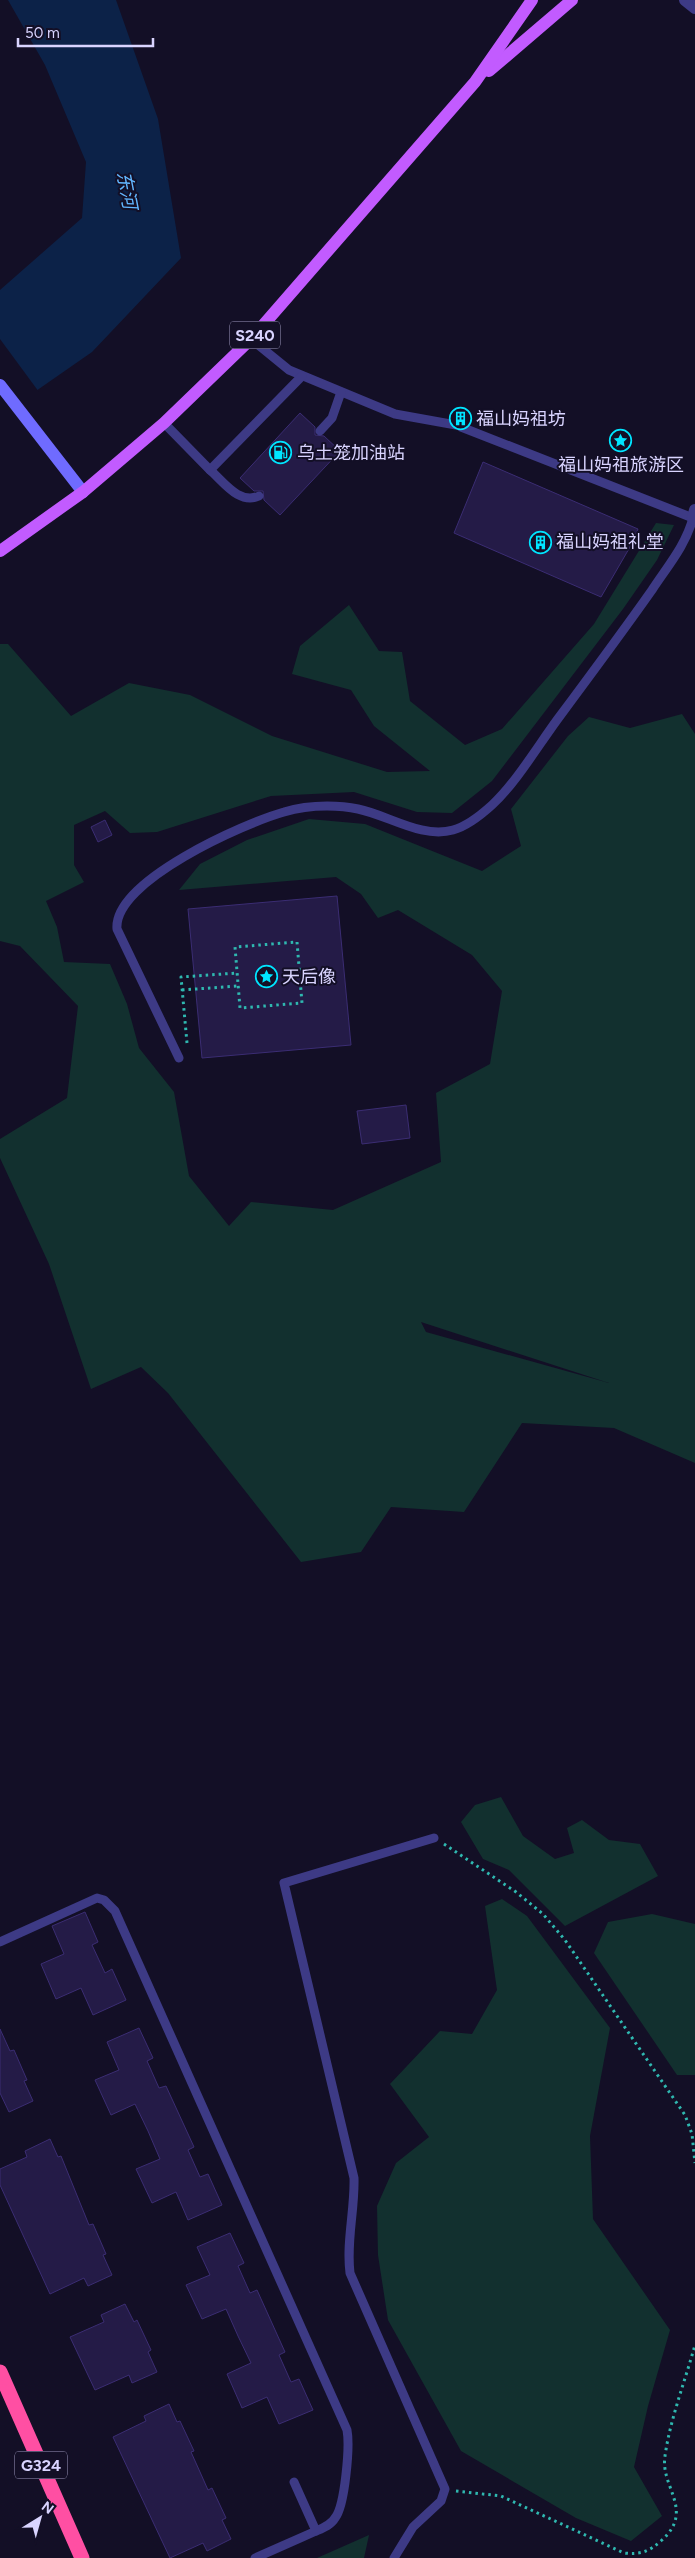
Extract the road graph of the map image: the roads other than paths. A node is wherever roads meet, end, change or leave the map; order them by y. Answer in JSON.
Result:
{"nodes":[{"id":1,"x":532,"y":0,"type":"edge"},
{"id":2,"x":572,"y":0,"type":"edge"},
{"id":3,"x":685,"y":0,"type":"edge"},
{"id":4,"x":695,"y":8,"type":"edge"},
{"id":5,"x":475,"y":82,"type":"junction"},
{"id":6,"x":251,"y":339,"type":"junction"},
{"id":7,"x":302,"y":376,"type":"junction"},
{"id":8,"x":0,"y":385,"type":"edge"},
{"id":9,"x":341,"y":392,"type":"junction"},
{"id":10,"x":164,"y":423,"type":"junction"},
{"id":11,"x":320,"y":431,"type":"dead end"},
{"id":12,"x":210,"y":470,"type":"junction"},
{"id":13,"x":83,"y":492,"type":"junction"},
{"id":14,"x":259,"y":496,"type":"dead end"},
{"id":15,"x":694,"y":516,"type":"edge"},
{"id":16,"x":0,"y":551,"type":"edge"},
{"id":17,"x":178,"y":1054,"type":"road end"},
{"id":18,"x":434,"y":1838,"type":"road end"},
{"id":19,"x":0,"y":1942,"type":"edge"},
{"id":20,"x":0,"y":2372,"type":"edge"},
{"id":21,"x":294,"y":2482,"type":"dead end"},
{"id":22,"x":316,"y":2530,"type":"junction"},
{"id":23,"x":82,"y":2558,"type":"edge"},
{"id":24,"x":255,"y":2558,"type":"edge"},
{"id":25,"x":394,"y":2558,"type":"edge"}],
"edges":[{"from":1,"to":5,"type":"main road","number":"S240"},
{"from":2,"to":5,"type":"main road","number":"S240"},
{"from":3,"to":4,"type":"street"},
{"from":5,"to":6,"type":"main road","number":"S240"},
{"from":6,"to":7,"type":"lane"},
{"from":6,"to":10,"type":"main road","number":"S240"},
{"from":7,"to":9,"type":"lane"},
{"from":7,"to":12,"type":"lane"},
{"from":8,"to":13,"type":"street"},
{"from":9,"to":11,"type":"lane"},
{"from":9,"to":15,"type":"lane"},
{"from":10,"to":12,"type":"lane"},
{"from":10,"to":13,"type":"main road","number":"S240"},
{"from":12,"to":14,"type":"lane"},
{"from":13,"to":16,"type":"main road","number":"S240"},
{"from":15,"to":17,"type":"lane"},
{"from":18,"to":25,"type":"lane"},
{"from":19,"to":22,"type":"lane"},
{"from":20,"to":23,"type":"highway","number":"G324"},
{"from":21,"to":22,"type":"lane"},
{"from":22,"to":24,"type":"lane"}]}
